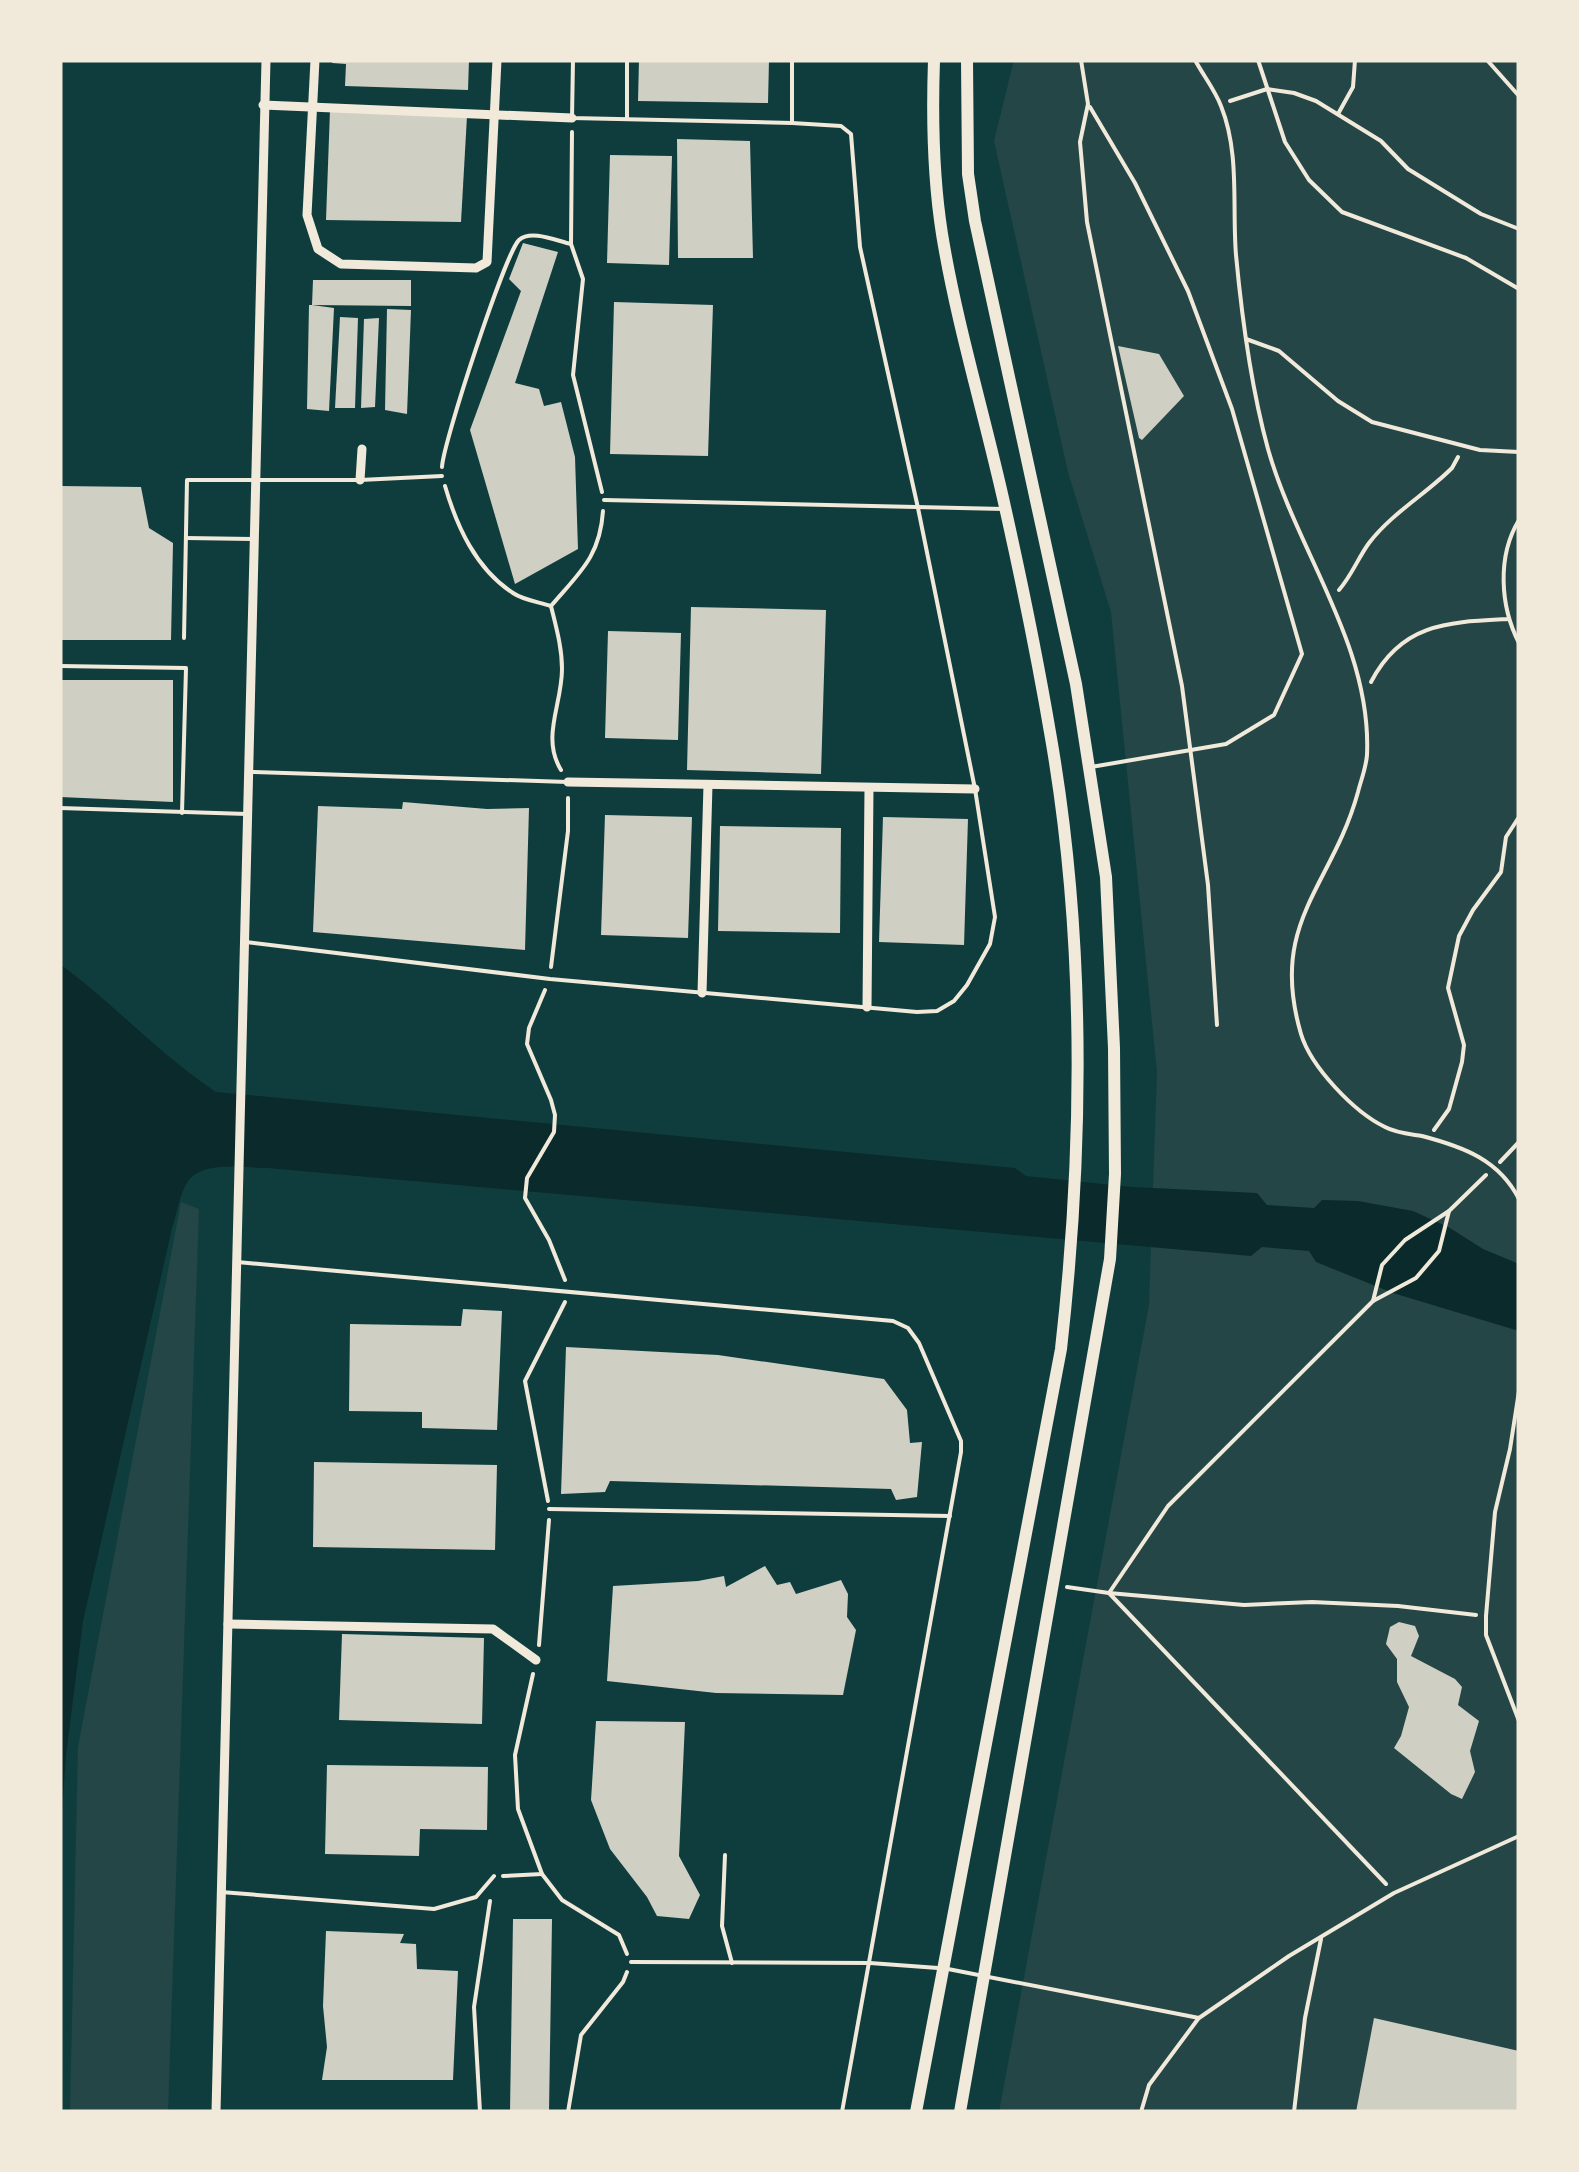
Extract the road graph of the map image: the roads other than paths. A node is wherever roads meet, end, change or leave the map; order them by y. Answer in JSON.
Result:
{"nodes":[{"id":1,"x":266,"y":60,"type":"edge"},
{"id":2,"x":315,"y":60,"type":"edge"},
{"id":3,"x":498,"y":60,"type":"edge"},
{"id":4,"x":573,"y":60,"type":"edge"},
{"id":5,"x":627,"y":60,"type":"edge"},
{"id":6,"x":792,"y":60,"type":"edge"},
{"id":7,"x":934,"y":60,"type":"edge"},
{"id":8,"x":967,"y":60,"type":"edge"},
{"id":9,"x":1080,"y":60,"type":"edge"},
{"id":10,"x":1194,"y":60,"type":"edge"},
{"id":11,"x":1088,"y":104,"type":"junction"},
{"id":12,"x":264,"y":105,"type":"junction"},
{"id":13,"x":313,"y":106,"type":"junction"},
{"id":14,"x":494,"y":114,"type":"junction"},
{"id":15,"x":572,"y":118,"type":"junction"},
{"id":16,"x":627,"y":120,"type":"junction"},
{"id":17,"x":792,"y":123,"type":"junction"},
{"id":18,"x":1246,"y":339,"type":"junction"},
{"id":19,"x":362,"y":449,"type":"dead end"},
{"id":20,"x":1519,"y":452,"type":"edge"},
{"id":21,"x":442,"y":476,"type":"road end"},
{"id":22,"x":255,"y":480,"type":"junction"},
{"id":23,"x":360,"y":480,"type":"junction"},
{"id":24,"x":604,"y":500,"type":"road end"},
{"id":25,"x":918,"y":508,"type":"junction"},
{"id":26,"x":1006,"y":509,"type":"junction"},
{"id":27,"x":186,"y":538,"type":"junction"},
{"id":28,"x":254,"y":540,"type":"junction"},
{"id":29,"x":184,"y":638,"type":"dead end"},
{"id":30,"x":60,"y":666,"type":"edge"},
{"id":31,"x":1190,"y":751,"type":"junction"},
{"id":32,"x":1091,"y":767,"type":"junction"},
{"id":33,"x":248,"y":772,"type":"junction"},
{"id":34,"x":568,"y":782,"type":"joint"},
{"id":35,"x":708,"y":785,"type":"junction"},
{"id":36,"x":870,"y":788,"type":"junction"},
{"id":37,"x":975,"y":789,"type":"junction"},
{"id":38,"x":60,"y":808,"type":"edge"},
{"id":39,"x":182,"y":812,"type":"junction"},
{"id":40,"x":248,"y":814,"type":"junction"},
{"id":41,"x":246,"y":942,"type":"junction"},
{"id":42,"x":702,"y":993,"type":"junction"},
{"id":43,"x":866,"y":1006,"type":"junction"},
{"id":44,"x":1217,"y":1025,"type":"dead end"},
{"id":45,"x":1519,"y":1200,"type":"edge"},
{"id":46,"x":237,"y":1262,"type":"junction"},
{"id":47,"x":1519,"y":1391,"type":"edge"},
{"id":48,"x":1519,"y":1398,"type":"edge"},
{"id":49,"x":550,"y":1508,"type":"road end"},
{"id":50,"x":950,"y":1516,"type":"junction"},
{"id":51,"x":228,"y":1624,"type":"junction"},
{"id":52,"x":536,"y":1660,"type":"road end"},
{"id":53,"x":1519,"y":1721,"type":"edge"},
{"id":54,"x":1519,"y":1836,"type":"edge"},
{"id":55,"x":725,"y":1854,"type":"dead end"},
{"id":56,"x":494,"y":1876,"type":"road end"},
{"id":57,"x":221,"y":1892,"type":"junction"},
{"id":58,"x":1321,"y":1936,"type":"junction"},
{"id":59,"x":630,"y":1962,"type":"road end"},
{"id":60,"x":732,"y":1963,"type":"junction"},
{"id":61,"x":870,"y":1963,"type":"junction"},
{"id":62,"x":944,"y":1969,"type":"junction"},
{"id":63,"x":984,"y":1975,"type":"junction"},
{"id":64,"x":1199,"y":2018,"type":"junction"},
{"id":65,"x":216,"y":2112,"type":"edge"},
{"id":66,"x":842,"y":2112,"type":"edge"},
{"id":67,"x":916,"y":2112,"type":"edge"},
{"id":68,"x":960,"y":2112,"type":"edge"},
{"id":69,"x":1141,"y":2112,"type":"edge"},
{"id":70,"x":1294,"y":2112,"type":"edge"}],
"edges":[{"from":1,"to":12,"type":"street"},
{"from":2,"to":13,"type":"street"},
{"from":3,"to":14,"type":"street"},
{"from":4,"to":15,"type":"lane"},
{"from":5,"to":16,"type":"lane"},
{"from":6,"to":17,"type":"lane"},
{"from":7,"to":26,"type":"main road"},
{"from":8,"to":32,"type":"main road"},
{"from":9,"to":11,"type":"lane"},
{"from":10,"to":18,"type":"lane"},
{"from":11,"to":31,"type":"lane"},
{"from":11,"to":31,"type":"lane"},
{"from":12,"to":13,"type":"street"},
{"from":12,"to":22,"type":"street"},
{"from":13,"to":14,"type":"street"},
{"from":13,"to":14,"type":"street"},
{"from":14,"to":15,"type":"street"},
{"from":15,"to":16,"type":"lane"},
{"from":16,"to":17,"type":"lane"},
{"from":17,"to":25,"type":"lane"},
{"from":18,"to":20,"type":"lane"},
{"from":18,"to":45,"type":"lane"},
{"from":19,"to":23,"type":"street"},
{"from":21,"to":23,"type":"lane"},
{"from":22,"to":23,"type":"lane"},
{"from":22,"to":27,"type":"lane"},
{"from":22,"to":28,"type":"street"},
{"from":24,"to":25,"type":"lane"},
{"from":25,"to":26,"type":"lane"},
{"from":25,"to":37,"type":"lane"},
{"from":26,"to":62,"type":"main road"},
{"from":27,"to":28,"type":"lane"},
{"from":27,"to":29,"type":"lane"},
{"from":28,"to":33,"type":"street"},
{"from":30,"to":39,"type":"lane"},
{"from":31,"to":32,"type":"lane"},
{"from":31,"to":44,"type":"lane"},
{"from":32,"to":63,"type":"main road"},
{"from":33,"to":34,"type":"lane"},
{"from":33,"to":40,"type":"street"},
{"from":34,"to":35,"type":"street"},
{"from":35,"to":36,"type":"street"},
{"from":35,"to":42,"type":"street"},
{"from":36,"to":37,"type":"street"},
{"from":36,"to":43,"type":"street"},
{"from":37,"to":43,"type":"lane"},
{"from":38,"to":39,"type":"lane"},
{"from":39,"to":40,"type":"lane"},
{"from":40,"to":41,"type":"street"},
{"from":41,"to":42,"type":"lane"},
{"from":41,"to":46,"type":"street"},
{"from":42,"to":43,"type":"lane"},
{"from":46,"to":50,"type":"lane"},
{"from":46,"to":51,"type":"street"},
{"from":47,"to":48,"type":"lane"},
{"from":48,"to":53,"type":"lane"},
{"from":49,"to":50,"type":"lane"},
{"from":50,"to":61,"type":"lane"},
{"from":51,"to":52,"type":"street"},
{"from":51,"to":57,"type":"street"},
{"from":54,"to":58,"type":"lane"},
{"from":55,"to":60,"type":"lane"},
{"from":56,"to":57,"type":"lane"},
{"from":57,"to":65,"type":"street"},
{"from":58,"to":64,"type":"lane"},
{"from":58,"to":70,"type":"lane"},
{"from":59,"to":60,"type":"lane"},
{"from":60,"to":61,"type":"lane"},
{"from":61,"to":62,"type":"lane"},
{"from":61,"to":66,"type":"lane"},
{"from":62,"to":63,"type":"lane"},
{"from":62,"to":67,"type":"main road"},
{"from":63,"to":64,"type":"lane"},
{"from":63,"to":68,"type":"main road"},
{"from":64,"to":69,"type":"lane"}]}
